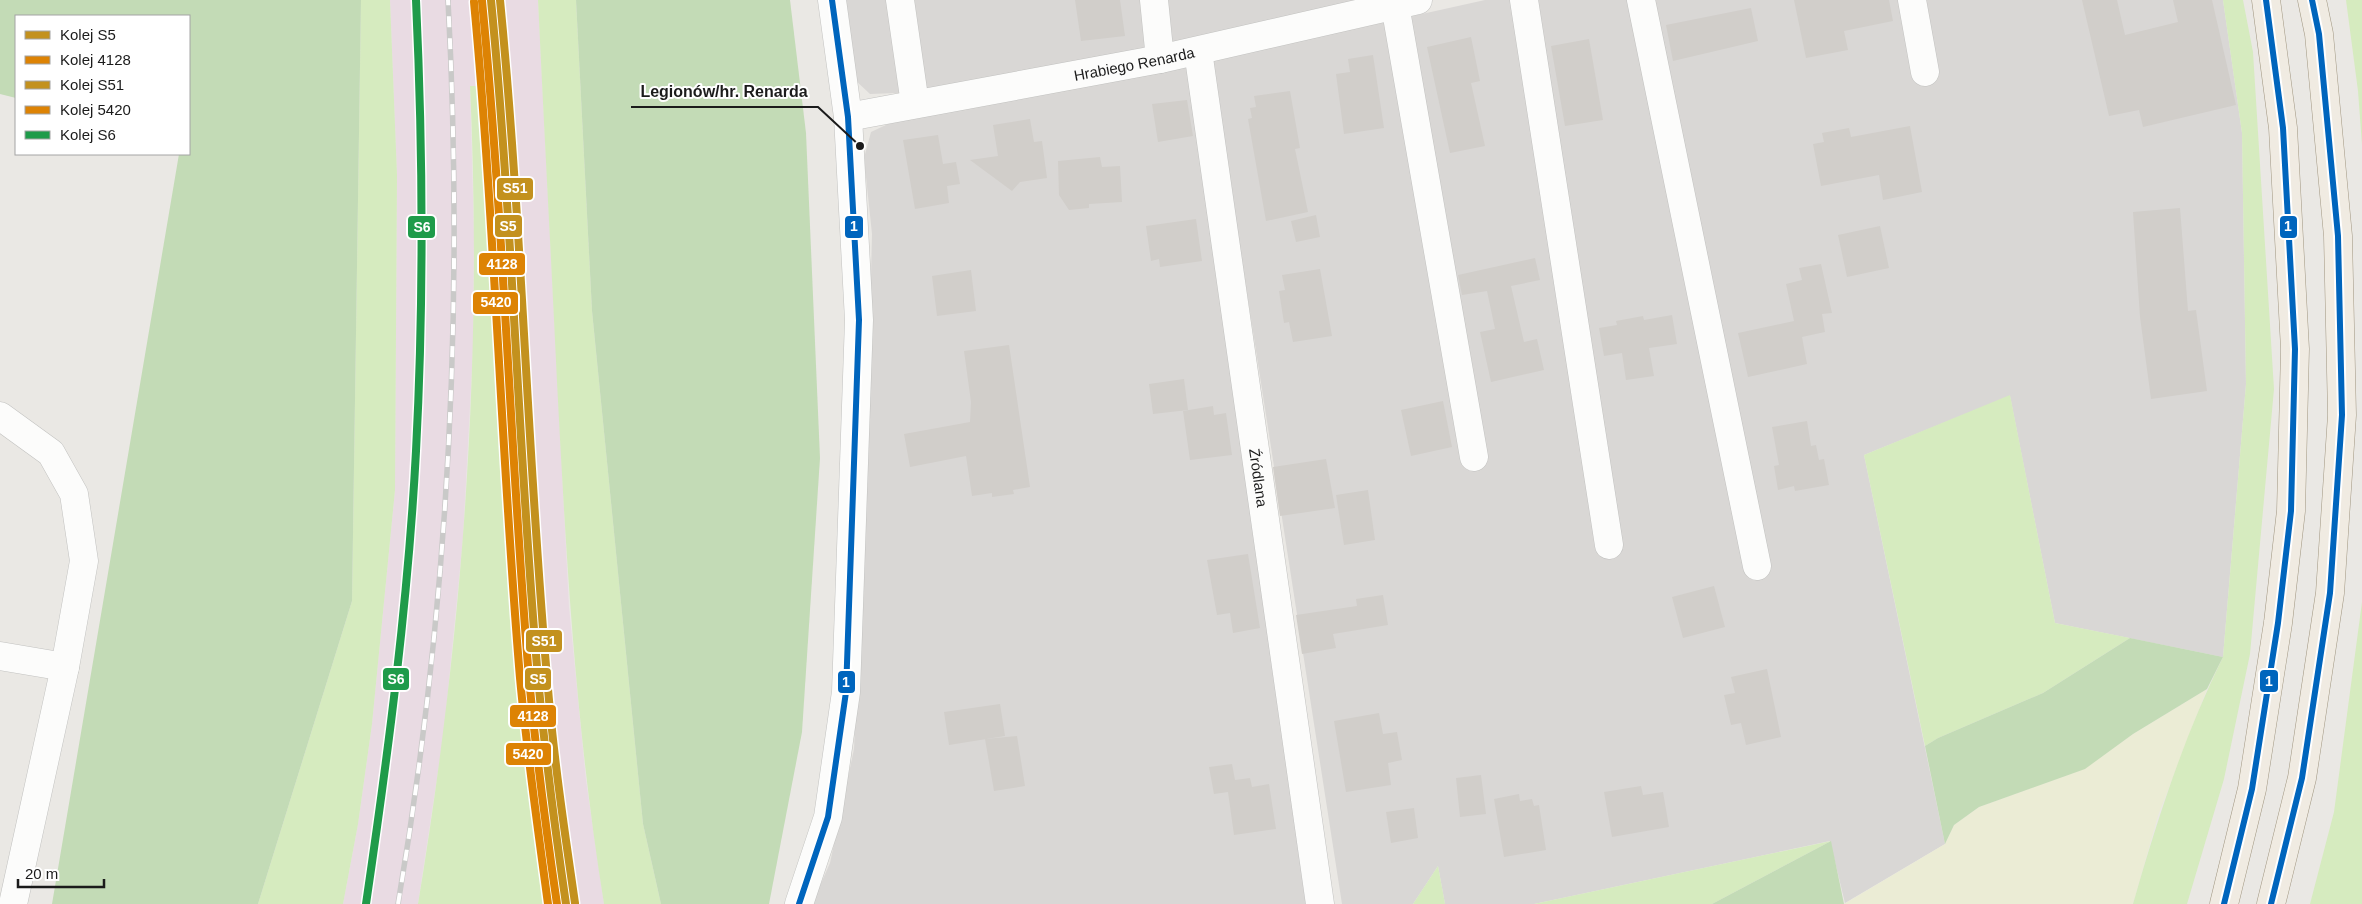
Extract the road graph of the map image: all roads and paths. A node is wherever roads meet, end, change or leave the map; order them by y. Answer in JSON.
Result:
{"nodes":[{"id":1,"x":832,"y":0,"type":"edge"},
{"id":2,"x":900,"y":0,"type":"edge"},
{"id":3,"x":1154,"y":0,"type":"edge"},
{"id":4,"x":1524,"y":0,"type":"edge"},
{"id":5,"x":1640,"y":0,"type":"edge"},
{"id":6,"x":1912,"y":0,"type":"edge"},
{"id":7,"x":2266,"y":0,"type":"edge"},
{"id":8,"x":2312,"y":0,"type":"edge"},
{"id":9,"x":1407,"y":3,"type":"edge"},
{"id":10,"x":1198,"y":51,"type":"junction"},
{"id":11,"x":1160,"y":60,"type":"junction"},
{"id":12,"x":1925,"y":72,"type":"dead end"},
{"id":13,"x":915,"y":104,"type":"junction"},
{"id":14,"x":848,"y":117,"type":"junction"},
{"id":15,"x":0,"y":416,"type":"edge"},
{"id":16,"x":1474,"y":456,"type":"dead end"},
{"id":17,"x":1609,"y":544,"type":"dead end"},
{"id":18,"x":1757,"y":566,"type":"dead end"},
{"id":19,"x":0,"y":656,"type":"edge"},
{"id":20,"x":65,"y":666,"type":"junction"},
{"id":21,"x":13,"y":904,"type":"edge"},
{"id":22,"x":799,"y":904,"type":"edge"},
{"id":23,"x":1320,"y":904,"type":"edge"},
{"id":24,"x":2224,"y":904,"type":"edge"},
{"id":25,"x":2271,"y":904,"type":"edge"}],
"edges":[{"from":1,"to":14,"type":"street"},
{"from":2,"to":13,"type":"street"},
{"from":3,"to":11,"type":"street"},
{"from":4,"to":17,"type":"street"},
{"from":5,"to":18,"type":"street"},
{"from":6,"to":12,"type":"street"},
{"from":7,"to":24,"type":"main road"},
{"from":8,"to":25,"type":"main road"},
{"from":9,"to":10,"type":"street","name":"Hrabiego Renarda"},
{"from":9,"to":16,"type":"street"},
{"from":10,"to":11,"type":"street","name":"Hrabiego Renarda"},
{"from":10,"to":23,"type":"street","name":"Źródlana"},
{"from":11,"to":13,"type":"street","name":"Hrabiego Renarda"},
{"from":13,"to":14,"type":"street","name":"Hrabiego Renarda"},
{"from":14,"to":22,"type":"street"},
{"from":15,"to":20,"type":"street"},
{"from":19,"to":20,"type":"street"},
{"from":20,"to":21,"type":"street"}]}
